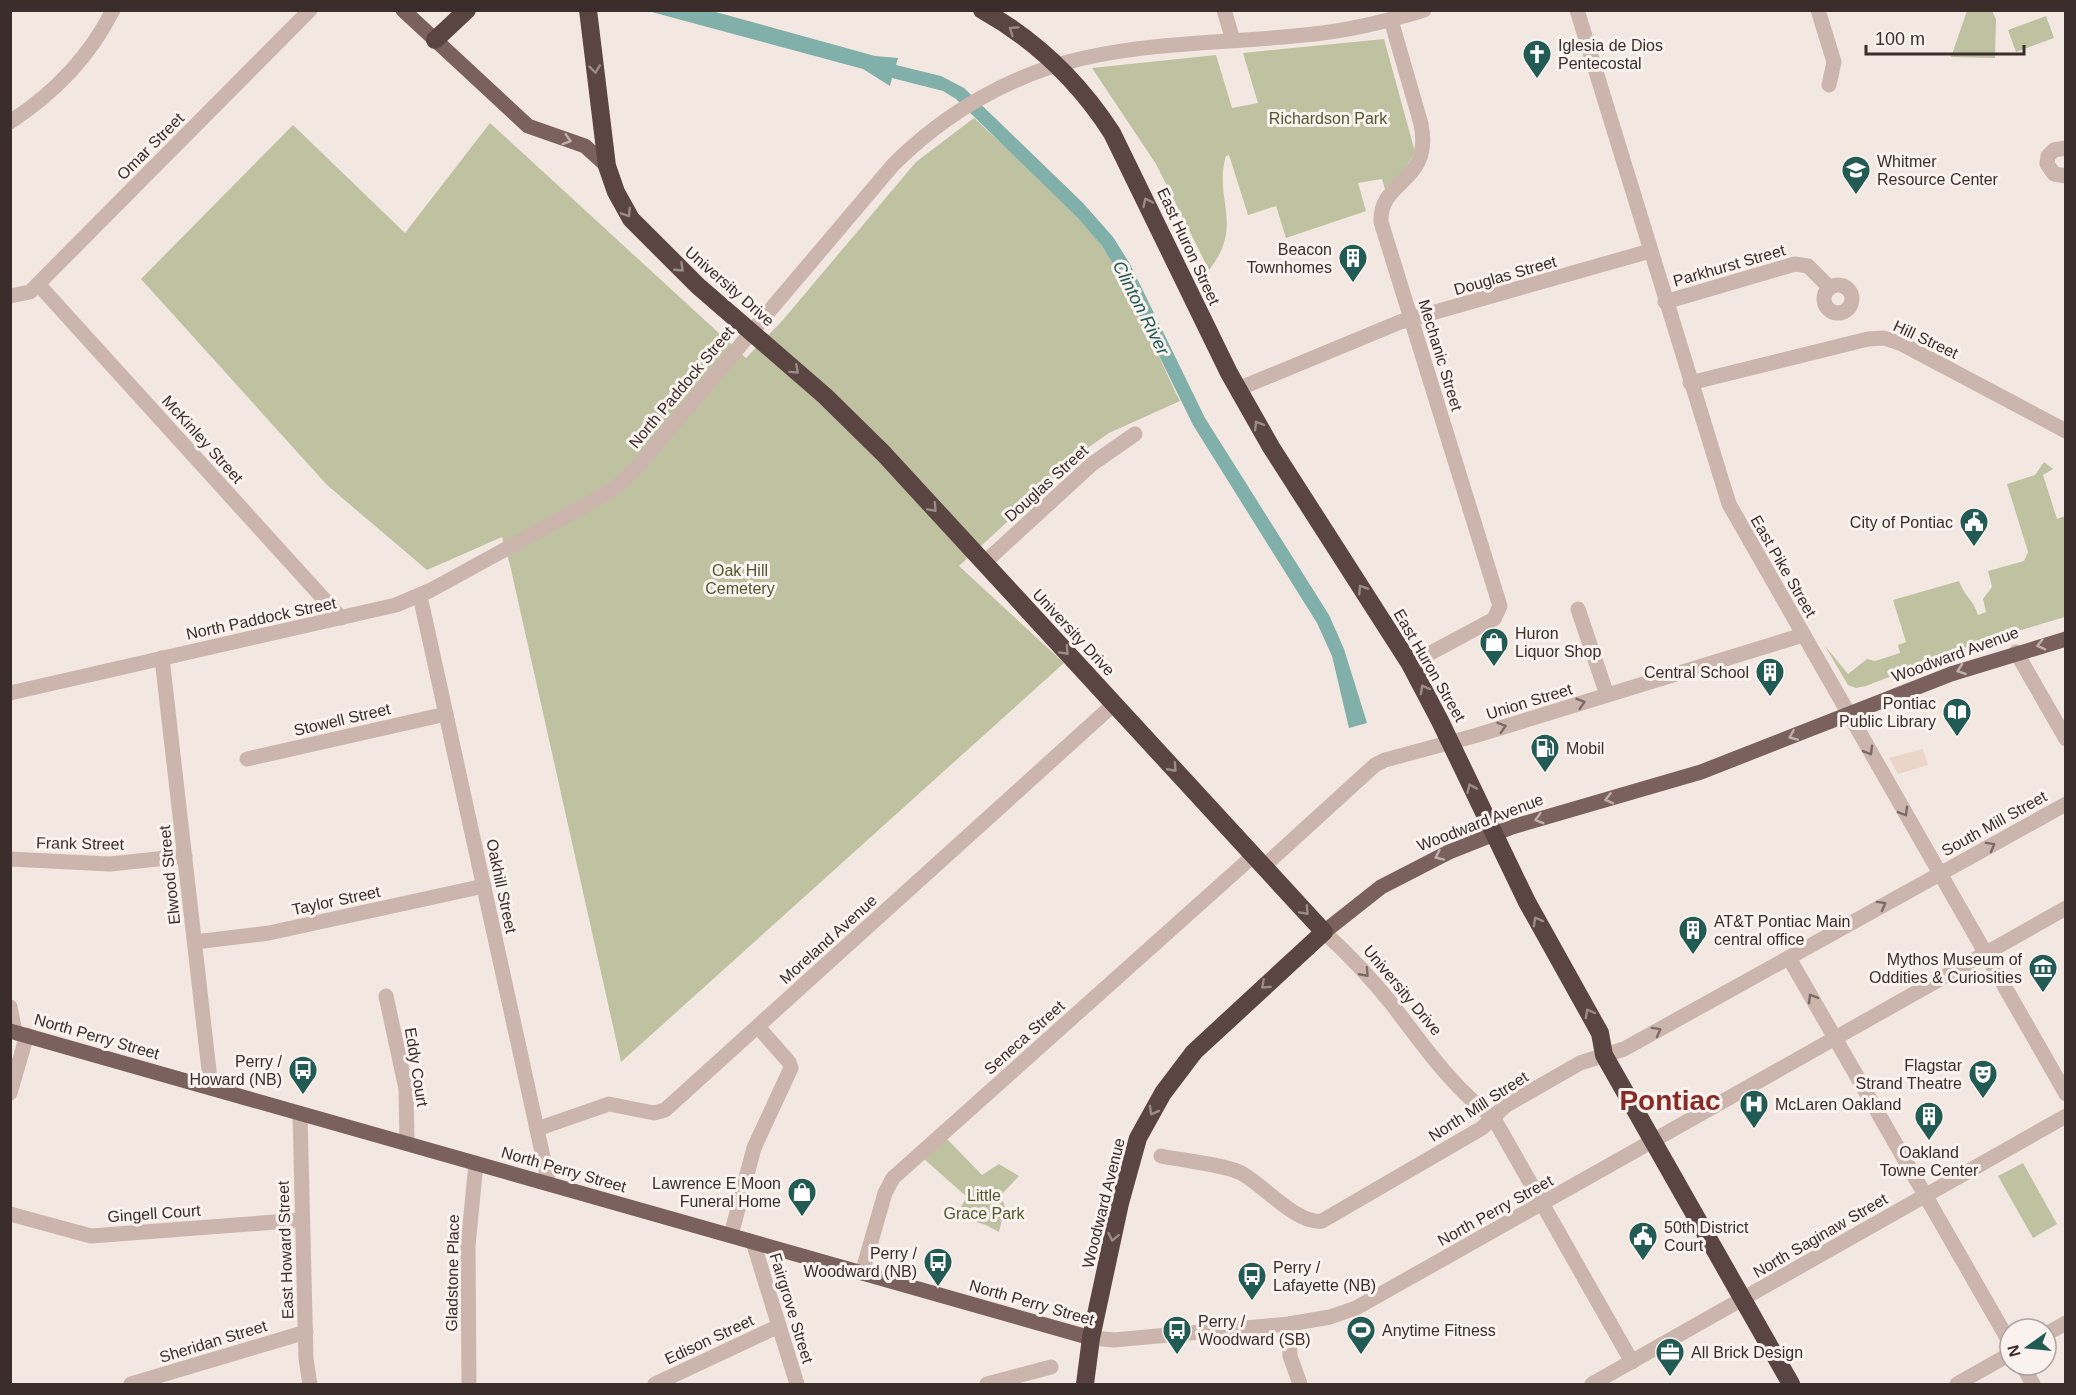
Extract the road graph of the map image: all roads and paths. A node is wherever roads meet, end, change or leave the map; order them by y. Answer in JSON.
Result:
{"nodes":[{"id":1,"x":114,"y":10,"type":"edge"},
{"id":2,"x":310,"y":10,"type":"edge"},
{"id":3,"x":403,"y":10,"type":"edge"},
{"id":4,"x":467,"y":10,"type":"edge"},
{"id":5,"x":588,"y":10,"type":"edge"},
{"id":6,"x":982,"y":10,"type":"edge"},
{"id":7,"x":1224,"y":10,"type":"edge"},
{"id":8,"x":1424,"y":10,"type":"edge"},
{"id":9,"x":1577,"y":10,"type":"edge"},
{"id":10,"x":1818,"y":10,"type":"edge"},
{"id":11,"x":1396,"y":16,"type":"edge"},
{"id":12,"x":435,"y":40,"type":"junction"},
{"id":13,"x":1233,"y":40,"type":"junction"},
{"id":14,"x":1057,"y":65,"type":"junction"},
{"id":15,"x":1829,"y":85,"type":"dead end"},
{"id":16,"x":10,"y":122,"type":"edge"},
{"id":17,"x":2066,"y":148,"type":"edge"},
{"id":18,"x":607,"y":166,"type":"junction"},
{"id":19,"x":2066,"y":176,"type":"edge"},
{"id":20,"x":1650,"y":251,"type":"junction"},
{"id":21,"x":38,"y":284,"type":"junction"},
{"id":22,"x":1830,"y":288,"type":"dead end"},
{"id":23,"x":10,"y":296,"type":"edge"},
{"id":24,"x":1665,"y":302,"type":"junction"},
{"id":25,"x":1411,"y":320,"type":"junction"},
{"id":26,"x":752,"y":331,"type":"junction"},
{"id":27,"x":1690,"y":383,"type":"junction"},
{"id":28,"x":1238,"y":389,"type":"junction"},
{"id":29,"x":2066,"y":431,"type":"edge"},
{"id":30,"x":1135,"y":434,"type":"dead end"},
{"id":31,"x":984,"y":563,"type":"junction"},
{"id":32,"x":420,"y":596,"type":"junction"},
{"id":33,"x":1578,"y":609,"type":"dead end"},
{"id":34,"x":341,"y":618,"type":"junction"},
{"id":35,"x":1803,"y":635,"type":"junction"},
{"id":36,"x":2066,"y":639,"type":"edge"},
{"id":37,"x":2016,"y":652,"type":"junction"},
{"id":38,"x":162,"y":657,"type":"junction"},
{"id":39,"x":1410,"y":664,"type":"junction"},
{"id":40,"x":10,"y":693,"type":"edge"},
{"id":41,"x":1607,"y":695,"type":"junction"},
{"id":42,"x":1114,"y":704,"type":"junction"},
{"id":43,"x":1847,"y":713,"type":"junction"},
{"id":44,"x":446,"y":714,"type":"junction"},
{"id":45,"x":2066,"y":739,"type":"edge"},
{"id":46,"x":1450,"y":742,"type":"junction"},
{"id":47,"x":247,"y":759,"type":"dead end"},
{"id":48,"x":2066,"y":804,"type":"edge"},
{"id":49,"x":1494,"y":834,"type":"junction"},
{"id":50,"x":185,"y":856,"type":"junction"},
{"id":51,"x":10,"y":859,"type":"edge"},
{"id":52,"x":1258,"y":861,"type":"junction"},
{"id":53,"x":1940,"y":874,"type":"junction"},
{"id":54,"x":483,"y":886,"type":"junction"},
{"id":55,"x":2066,"y":908,"type":"edge"},
{"id":56,"x":1324,"y":932,"type":"junction"},
{"id":57,"x":195,"y":942,"type":"junction"},
{"id":58,"x":1985,"y":954,"type":"junction"},
{"id":59,"x":1789,"y":958,"type":"junction"},
{"id":60,"x":386,"y":996,"type":"dead end"},
{"id":61,"x":10,"y":1007,"type":"edge"},
{"id":62,"x":758,"y":1027,"type":"junction"},
{"id":63,"x":18,"y":1033,"type":"edge"},
{"id":64,"x":1835,"y":1038,"type":"junction"},
{"id":65,"x":1604,"y":1055,"type":"junction"},
{"id":66,"x":211,"y":1088,"type":"junction"},
{"id":67,"x":10,"y":1094,"type":"edge"},
{"id":68,"x":2066,"y":1094,"type":"edge"},
{"id":69,"x":300,"y":1114,"type":"junction"},
{"id":70,"x":2066,"y":1116,"type":"edge"},
{"id":71,"x":1493,"y":1117,"type":"junction"},
{"id":72,"x":537,"y":1129,"type":"junction"},
{"id":73,"x":1653,"y":1142,"type":"junction"},
{"id":74,"x":407,"y":1143,"type":"junction"},
{"id":75,"x":1161,"y":1156,"type":"dead end"},
{"id":76,"x":476,"y":1163,"type":"junction"},
{"id":77,"x":549,"y":1184,"type":"junction"},
{"id":78,"x":1926,"y":1195,"type":"junction"},
{"id":79,"x":1543,"y":1204,"type":"junction"},
{"id":80,"x":10,"y":1214,"type":"edge"},
{"id":81,"x":302,"y":1220,"type":"junction"},
{"id":82,"x":731,"y":1235,"type":"junction"},
{"id":83,"x":753,"y":1242,"type":"junction"},
{"id":84,"x":862,"y":1273,"type":"junction"},
{"id":85,"x":1742,"y":1300,"type":"junction"},
{"id":86,"x":1998,"y":1322,"type":"edge"},
{"id":87,"x":1289,"y":1324,"type":"junction"},
{"id":88,"x":779,"y":1326,"type":"junction"},
{"id":89,"x":306,"y":1332,"type":"junction"},
{"id":90,"x":1090,"y":1338,"type":"junction"},
{"id":91,"x":1998,"y":1361,"type":"edge"},
{"id":92,"x":1632,"y":1362,"type":"junction"},
{"id":93,"x":1051,"y":1367,"type":"dead end"},
{"id":94,"x":131,"y":1384,"type":"edge"},
{"id":95,"x":310,"y":1384,"type":"edge"},
{"id":96,"x":469,"y":1384,"type":"edge"},
{"id":97,"x":655,"y":1384,"type":"edge"},
{"id":98,"x":797,"y":1384,"type":"edge"},
{"id":99,"x":987,"y":1384,"type":"edge"},
{"id":100,"x":1085,"y":1384,"type":"edge"},
{"id":101,"x":1300,"y":1384,"type":"edge"},
{"id":102,"x":1592,"y":1384,"type":"edge"},
{"id":103,"x":1791,"y":1384,"type":"edge"},
{"id":104,"x":1957,"y":1384,"type":"edge"}],
"edges":[{"from":1,"to":16,"type":"street"},
{"from":2,"to":21,"type":"street","name":"Omar Street"},
{"from":3,"to":12,"type":"main road","name":"University Drive"},
{"from":4,"to":12,"type":"highway"},
{"from":5,"to":18,"type":"highway","one_way":true},
{"from":14,"to":6,"type":"highway","name":"East Huron Street","one_way":true},
{"from":7,"to":13,"type":"street"},
{"from":8,"to":11,"type":"street","name":"North Paddock Street"},
{"from":9,"to":20,"type":"street","name":"East Pike Street"},
{"from":10,"to":15,"type":"street"},
{"from":11,"to":13,"type":"street","name":"North Paddock Street"},
{"from":11,"to":25,"type":"street","name":"Mechanic Street"},
{"from":12,"to":18,"type":"main road","name":"University Drive","one_way":true},
{"from":13,"to":14,"type":"street","name":"North Paddock Street"},
{"from":14,"to":26,"type":"street","name":"North Paddock Street"},
{"from":28,"to":14,"type":"highway","name":"East Huron Street","one_way":true},
{"from":17,"to":19,"type":"street"},
{"from":18,"to":26,"type":"highway","name":"University Drive","one_way":true},
{"from":20,"to":24,"type":"street","name":"East Pike Street"},
{"from":20,"to":25,"type":"street","name":"Douglas Street"},
{"from":21,"to":23,"type":"street","name":"Omar Street"},
{"from":21,"to":34,"type":"street","name":"McKinley Street"},
{"from":22,"to":24,"type":"street","name":"Parkhurst Street"},
{"from":24,"to":27,"type":"street","name":"East Pike Street"},
{"from":25,"to":28,"type":"street","name":"Douglas Street"},
{"from":25,"to":39,"type":"street","name":"Mechanic Street"},
{"from":26,"to":31,"type":"highway","name":"University Drive","one_way":true},
{"from":26,"to":32,"type":"street","name":"North Paddock Street"},
{"from":27,"to":29,"type":"street","name":"Hill Street"},
{"from":27,"to":35,"type":"street","name":"East Pike Street"},
{"from":39,"to":28,"type":"highway","name":"East Huron Street","one_way":true},
{"from":30,"to":31,"type":"street","name":"Douglas Street"},
{"from":31,"to":42,"type":"highway","name":"University Drive","one_way":true},
{"from":32,"to":34,"type":"street","name":"North Paddock Street"},
{"from":32,"to":44,"type":"street","name":"Oakhill Street"},
{"from":33,"to":41,"type":"street"},
{"from":34,"to":38,"type":"street","name":"North Paddock Street"},
{"from":35,"to":41,"type":"street","name":"Union Street"},
{"from":35,"to":43,"type":"street","name":"East Pike Street"},
{"from":36,"to":37,"type":"main road","name":"Woodward Avenue","one_way":true},
{"from":37,"to":43,"type":"main road","name":"Woodward Avenue","one_way":true},
{"from":37,"to":45,"type":"street"},
{"from":38,"to":40,"type":"street","name":"North Paddock Street"},
{"from":38,"to":50,"type":"street","name":"Elwood Street"},
{"from":46,"to":39,"type":"highway","name":"East Huron Street","one_way":true},
{"from":46,"to":41,"type":"street","name":"Union Street","one_way":true},
{"from":42,"to":52,"type":"highway","name":"University Drive","one_way":true},
{"from":42,"to":62,"type":"street","name":"Moreland Avenue"},
{"from":43,"to":49,"type":"main road","name":"Woodward Avenue","one_way":true},
{"from":43,"to":53,"type":"street","name":"East Pike Street","one_way":true},
{"from":44,"to":47,"type":"street","name":"Stowell Street"},
{"from":44,"to":54,"type":"street","name":"Oakhill Street"},
{"from":49,"to":46,"type":"highway","name":"East Huron Street","one_way":true},
{"from":46,"to":52,"type":"street","name":"Union Street"},
{"from":53,"to":48,"type":"street","name":"South Mill Street","one_way":true},
{"from":49,"to":56,"type":"main road","name":"Woodward Avenue","one_way":true},
{"from":65,"to":49,"type":"highway","name":"East Huron Street","one_way":true},
{"from":50,"to":51,"type":"street","name":"Frank Street"},
{"from":50,"to":57,"type":"street","name":"Elwood Street"},
{"from":52,"to":56,"type":"highway","name":"University Drive","one_way":true},
{"from":52,"to":84,"type":"street","name":"Seneca Street"},
{"from":53,"to":58,"type":"street","name":"East Pike Street"},
{"from":59,"to":53,"type":"street","name":"North Mill Street","one_way":true},
{"from":54,"to":57,"type":"street","name":"Taylor Street"},
{"from":54,"to":72,"type":"street","name":"Oakhill Street"},
{"from":55,"to":58,"type":"street","name":"North Perry Street"},
{"from":56,"to":71,"type":"street","name":"University Drive","one_way":true},
{"from":56,"to":90,"type":"highway","name":"Woodward Avenue","one_way":true},
{"from":57,"to":66,"type":"street","name":"Elwood Street"},
{"from":58,"to":64,"type":"street","name":"North Perry Street"},
{"from":58,"to":68,"type":"street","name":"East Pike Street"},
{"from":64,"to":59,"type":"street","one_way":true},
{"from":65,"to":59,"type":"street","name":"North Mill Street","one_way":true},
{"from":60,"to":74,"type":"street","name":"Eddy Court"},
{"from":61,"to":63,"type":"street"},
{"from":62,"to":72,"type":"street","name":"Moreland Avenue"},
{"from":62,"to":82,"type":"street"},
{"from":63,"to":66,"type":"main road","name":"North Perry Street"},
{"from":63,"to":67,"type":"street"},
{"from":64,"to":73,"type":"street","name":"North Perry Street"},
{"from":64,"to":78,"type":"street"},
{"from":65,"to":71,"type":"street","name":"North Mill Street"},
{"from":65,"to":73,"type":"highway","name":"East Huron Street"},
{"from":66,"to":69,"type":"main road","name":"North Perry Street"},
{"from":69,"to":74,"type":"main road","name":"North Perry Street"},
{"from":69,"to":81,"type":"street","name":"East Howard Street"},
{"from":70,"to":78,"type":"street","name":"North Saginaw Street"},
{"from":71,"to":75,"type":"street","name":"North Mill Street"},
{"from":71,"to":79,"type":"street","name":"University Drive"},
{"from":72,"to":77,"type":"street","name":"Oakhill Street"},
{"from":73,"to":79,"type":"street","name":"North Perry Street"},
{"from":73,"to":85,"type":"highway","name":"East Huron Street"},
{"from":74,"to":76,"type":"main road","name":"North Perry Street"},
{"from":76,"to":77,"type":"main road","name":"North Perry Street"},
{"from":76,"to":96,"type":"street","name":"Gladstone Place"},
{"from":77,"to":82,"type":"main road","name":"North Perry Street"},
{"from":78,"to":85,"type":"street","name":"North Saginaw Street"},
{"from":78,"to":86,"type":"street"},
{"from":79,"to":87,"type":"street","name":"North Perry Street"},
{"from":79,"to":92,"type":"street","name":"University Drive"},
{"from":80,"to":81,"type":"street","name":"Gingell Court"},
{"from":81,"to":89,"type":"street","name":"East Howard Street"},
{"from":82,"to":83,"type":"main road","name":"North Perry Street"},
{"from":83,"to":84,"type":"main road","name":"North Perry Street"},
{"from":83,"to":88,"type":"street","name":"Fairgrove Street"},
{"from":84,"to":90,"type":"main road","name":"North Perry Street"},
{"from":85,"to":92,"type":"street","name":"North Saginaw Street"},
{"from":85,"to":103,"type":"highway","name":"East Huron Street"},
{"from":87,"to":90,"type":"street","name":"North Perry Street"},
{"from":87,"to":101,"type":"street"},
{"from":88,"to":97,"type":"street","name":"Edison Street"},
{"from":88,"to":98,"type":"street","name":"Fairgrove Street"},
{"from":89,"to":94,"type":"street","name":"Sheridan Street"},
{"from":89,"to":95,"type":"street","name":"East Howard Street"},
{"from":90,"to":100,"type":"highway","name":"Woodward Avenue"},
{"from":91,"to":104,"type":"street"},
{"from":92,"to":102,"type":"street","name":"North Saginaw Street"},
{"from":93,"to":99,"type":"street"}]}
